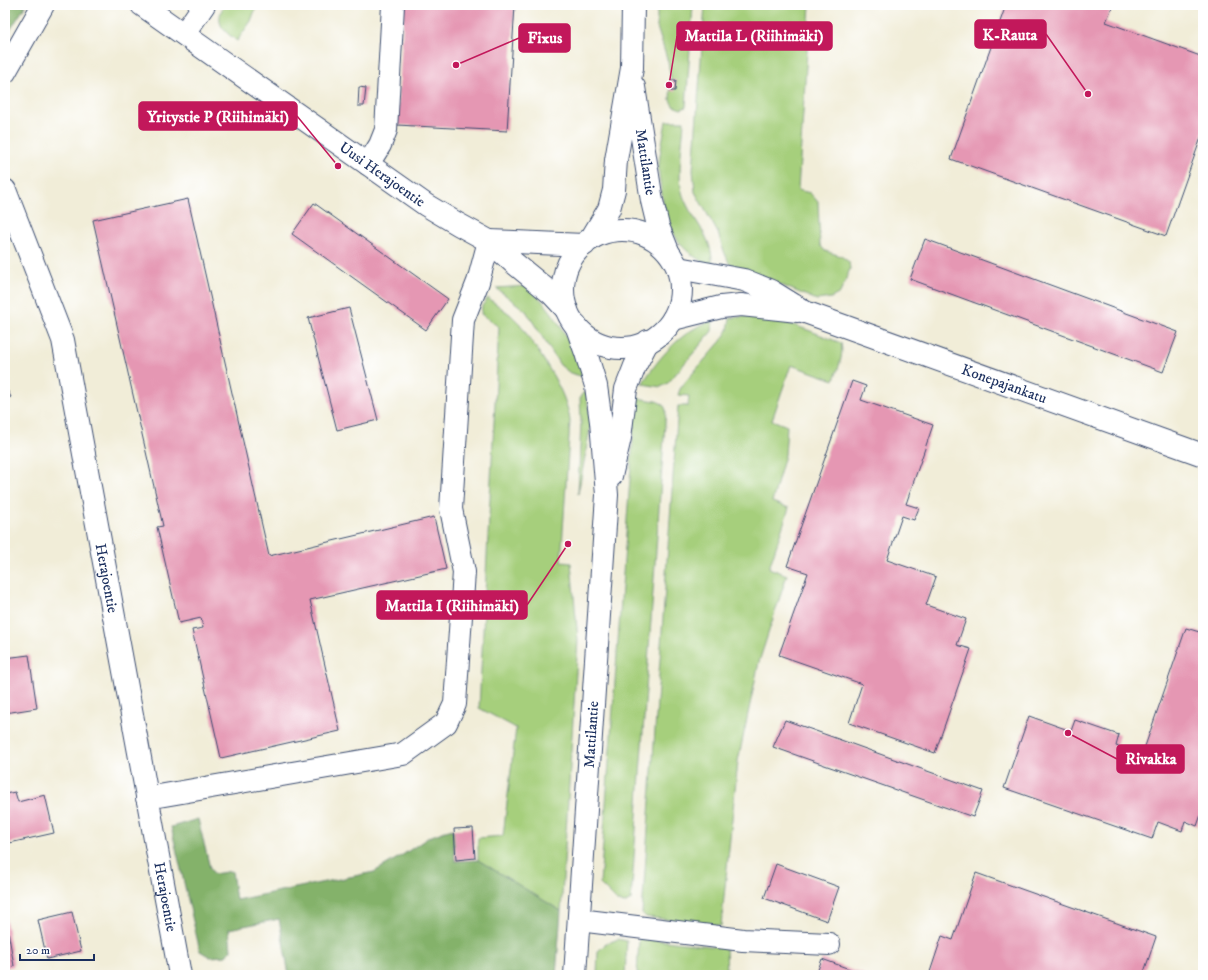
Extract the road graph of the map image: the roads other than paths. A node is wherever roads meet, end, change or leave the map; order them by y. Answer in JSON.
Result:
{"nodes":[{"id":1,"x":43,"y":5,"type":"edge"},
{"id":2,"x":142,"y":5,"type":"edge"},
{"id":3,"x":204,"y":5,"type":"edge"},
{"id":4,"x":393,"y":5,"type":"edge"},
{"id":5,"x":633,"y":5,"type":"edge"},
{"id":6,"x":184,"y":34,"type":"junction"},
{"id":7,"x":632,"y":68,"type":"junction"},
{"id":8,"x":5,"y":72,"type":"edge"},
{"id":9,"x":368,"y":164,"type":"junction"},
{"id":10,"x":5,"y":190,"type":"edge"},
{"id":11,"x":489,"y":241,"type":"junction"},
{"id":12,"x":588,"y":242,"type":"junction"},
{"id":13,"x":673,"y":261,"type":"junction"},
{"id":14,"x":805,"y":312,"type":"junction"},
{"id":15,"x":572,"y":318,"type":"junction"},
{"id":16,"x":673,"y":319,"type":"junction"},
{"id":17,"x":648,"y":342,"type":"junction"},
{"id":18,"x":1203,"y":455,"type":"edge"},
{"id":19,"x":607,"y":495,"type":"junction"},
{"id":20,"x":147,"y":798,"type":"junction"},
{"id":21,"x":579,"y":920,"type":"junction"},
{"id":22,"x":829,"y":944,"type":"dead end"},
{"id":23,"x":180,"y":975,"type":"edge"},
{"id":24,"x":575,"y":975,"type":"edge"}],
"edges":[{"from":1,"to":8,"type":"street"},
{"from":2,"to":6,"type":"street","name":"Uusi Herajoentie"},
{"from":3,"to":6,"type":"street"},
{"from":4,"to":9,"type":"street"},
{"from":5,"to":7,"type":"street","name":"Mattilantie"},
{"from":6,"to":9,"type":"street","name":"Uusi Herajoentie"},
{"from":7,"to":12,"type":"street","name":"Mattilantie"},
{"from":7,"to":13,"type":"street","name":"Mattilantie"},
{"from":9,"to":11,"type":"street","name":"Uusi Herajoentie"},
{"from":10,"to":20,"type":"street","name":"Herajoentie"},
{"from":11,"to":12,"type":"street","name":"Uusi Herajoentie"},
{"from":11,"to":15,"type":"street","name":"Uusi Herajoentie"},
{"from":11,"to":20,"type":"street"},
{"from":12,"to":13,"type":"street"},
{"from":12,"to":15,"type":"street"},
{"from":13,"to":14,"type":"street","name":"Konepajankatu"},
{"from":13,"to":16,"type":"street"},
{"from":14,"to":16,"type":"street","name":"Konepajankatu"},
{"from":14,"to":18,"type":"street","name":"Konepajankatu"},
{"from":15,"to":17,"type":"street"},
{"from":15,"to":19,"type":"street","name":"Mattilantie"},
{"from":16,"to":17,"type":"street"},
{"from":17,"to":19,"type":"street","name":"Mattilantie"},
{"from":19,"to":21,"type":"street","name":"Mattilantie"},
{"from":20,"to":23,"type":"street","name":"Herajoentie"},
{"from":21,"to":22,"type":"street"},
{"from":21,"to":24,"type":"street","name":"Mattilantie"}]}
